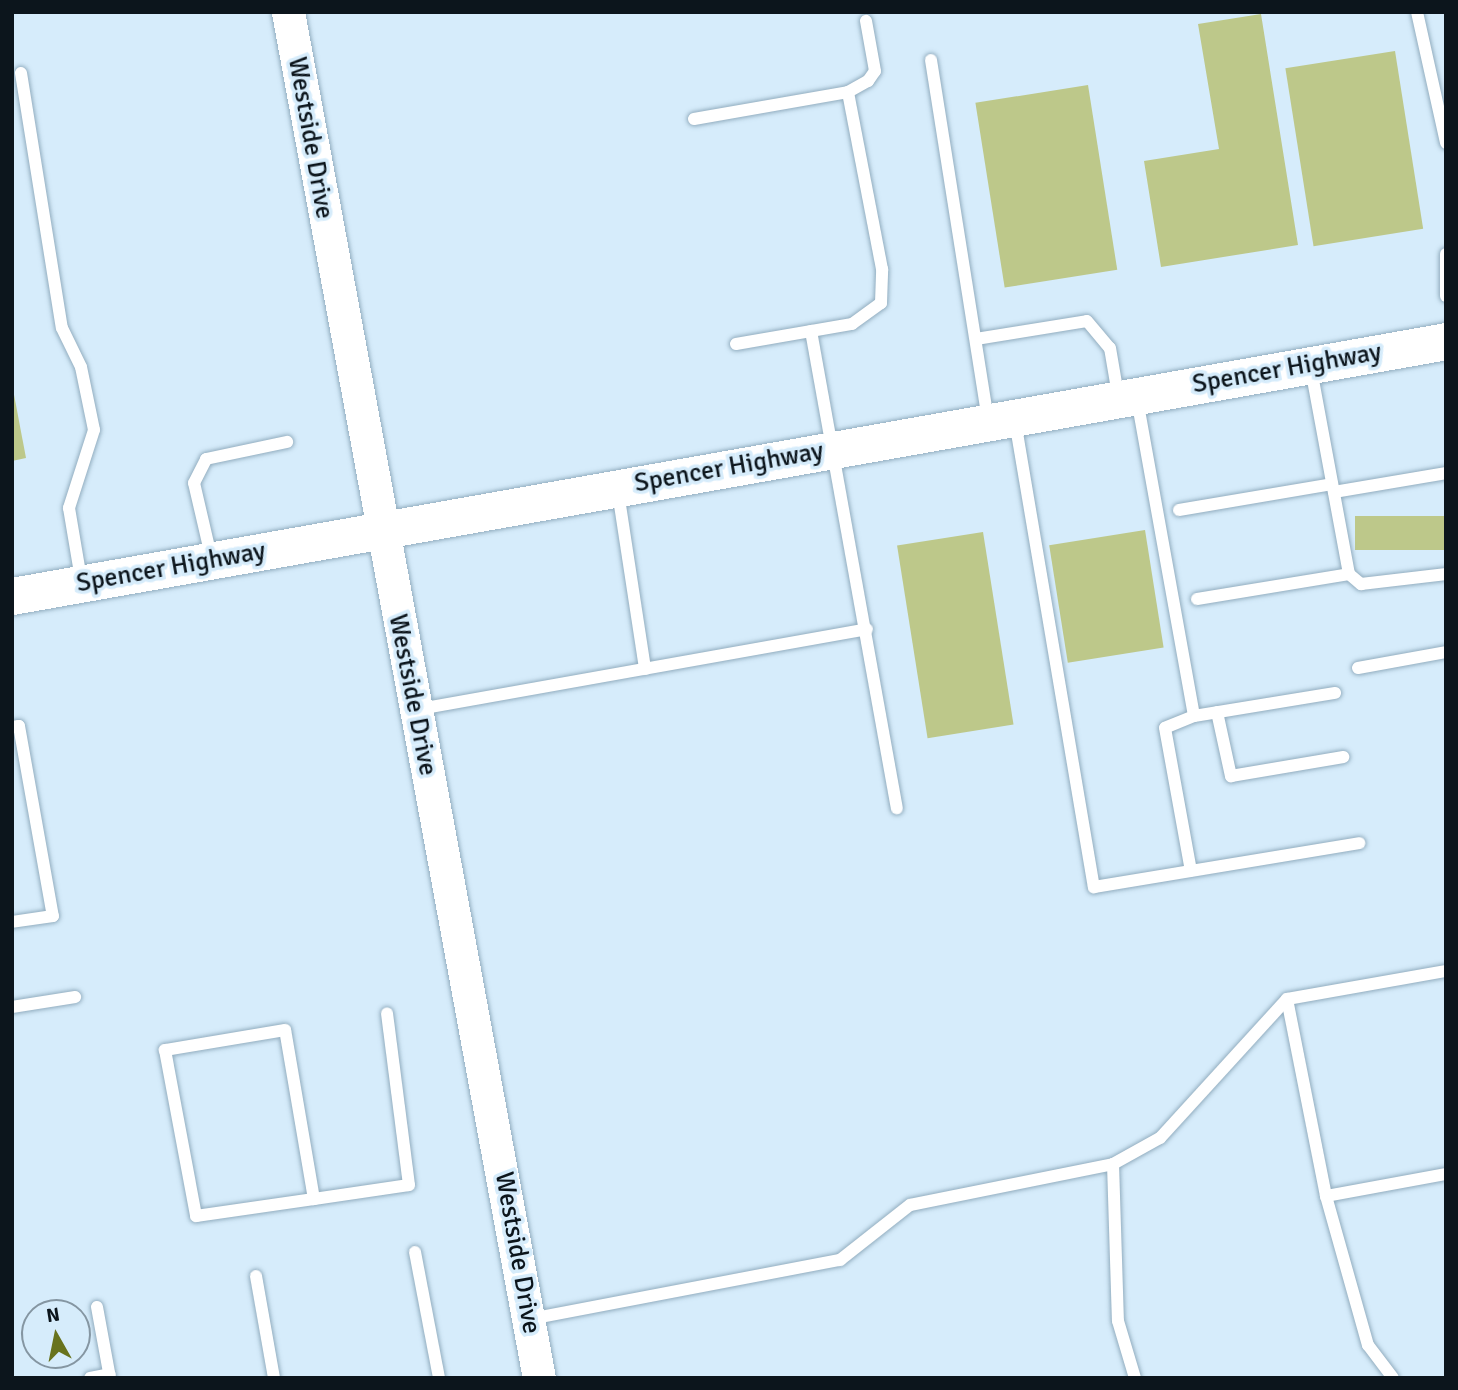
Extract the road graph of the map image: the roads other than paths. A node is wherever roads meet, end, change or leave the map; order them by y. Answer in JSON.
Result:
{"nodes":[{"id":1,"x":288,"y":12,"type":"edge"},
{"id":2,"x":1417,"y":12,"type":"edge"},
{"id":3,"x":866,"y":21,"type":"dead end"},
{"id":4,"x":931,"y":60,"type":"dead end"},
{"id":5,"x":20,"y":73,"type":"dead end"},
{"id":6,"x":848,"y":92,"type":"junction"},
{"id":7,"x":694,"y":119,"type":"dead end"},
{"id":8,"x":1446,"y":143,"type":"edge"},
{"id":9,"x":1446,"y":254,"type":"edge"},
{"id":10,"x":1446,"y":296,"type":"edge"},
{"id":11,"x":811,"y":331,"type":"junction"},
{"id":12,"x":976,"y":339,"type":"junction"},
{"id":13,"x":1446,"y":341,"type":"edge"},
{"id":14,"x":736,"y":344,"type":"dead end"},
{"id":15,"x":1310,"y":365,"type":"junction"},
{"id":16,"x":1128,"y":397,"type":"junction"},
{"id":17,"x":1002,"y":420,"type":"junction"},
{"id":18,"x":287,"y":442,"type":"dead end"},
{"id":19,"x":830,"y":450,"type":"junction"},
{"id":20,"x":1446,"y":473,"type":"edge"},
{"id":21,"x":617,"y":488,"type":"junction"},
{"id":22,"x":1333,"y":488,"type":"junction"},
{"id":23,"x":1179,"y":510,"type":"dead end"},
{"id":24,"x":381,"y":530,"type":"junction"},
{"id":25,"x":212,"y":560,"type":"junction"},
{"id":26,"x":1349,"y":574,"type":"junction"},
{"id":27,"x":1446,"y":574,"type":"edge"},
{"id":28,"x":82,"y":584,"type":"junction"},
{"id":29,"x":12,"y":596,"type":"edge"},
{"id":30,"x":1197,"y":599,"type":"dead end"},
{"id":31,"x":867,"y":629,"type":"junction"},
{"id":32,"x":1446,"y":652,"type":"edge"},
{"id":33,"x":1358,"y":668,"type":"dead end"},
{"id":34,"x":645,"y":669,"type":"junction"},
{"id":35,"x":1335,"y":693,"type":"dead end"},
{"id":36,"x":415,"y":710,"type":"junction"},
{"id":37,"x":1217,"y":712,"type":"junction"},
{"id":38,"x":1194,"y":716,"type":"junction"},
{"id":39,"x":12,"y":727,"type":"edge"},
{"id":40,"x":1343,"y":757,"type":"dead end"},
{"id":41,"x":897,"y":808,"type":"dead end"},
{"id":42,"x":1359,"y":843,"type":"dead end"},
{"id":43,"x":1191,"y":871,"type":"junction"},
{"id":44,"x":12,"y":922,"type":"edge"},
{"id":45,"x":1446,"y":971,"type":"edge"},
{"id":46,"x":75,"y":997,"type":"dead end"},
{"id":47,"x":1287,"y":999,"type":"junction"},
{"id":48,"x":12,"y":1007,"type":"edge"},
{"id":49,"x":387,"y":1013,"type":"dead end"},
{"id":50,"x":1114,"y":1164,"type":"junction"},
{"id":51,"x":1446,"y":1174,"type":"edge"},
{"id":52,"x":1326,"y":1196,"type":"junction"},
{"id":53,"x":314,"y":1199,"type":"junction"},
{"id":54,"x":415,"y":1252,"type":"dead end"},
{"id":55,"x":256,"y":1276,"type":"dead end"},
{"id":56,"x":97,"y":1307,"type":"dead end"},
{"id":57,"x":529,"y":1319,"type":"junction"},
{"id":58,"x":110,"y":1376,"type":"edge"},
{"id":59,"x":90,"y":1378,"type":"edge"},
{"id":60,"x":274,"y":1378,"type":"edge"},
{"id":61,"x":439,"y":1378,"type":"edge"},
{"id":62,"x":539,"y":1378,"type":"edge"},
{"id":63,"x":1135,"y":1378,"type":"edge"},
{"id":64,"x":1393,"y":1378,"type":"edge"}],
"edges":[{"from":1,"to":24,"type":"street","name":"Westside Drive"},
{"from":2,"to":8,"type":"lane"},
{"from":3,"to":6,"type":"lane"},
{"from":4,"to":12,"type":"lane"},
{"from":5,"to":28,"type":"lane"},
{"from":6,"to":7,"type":"lane"},
{"from":6,"to":11,"type":"lane"},
{"from":9,"to":10,"type":"lane"},
{"from":11,"to":14,"type":"lane"},
{"from":11,"to":19,"type":"lane"},
{"from":12,"to":16,"type":"lane"},
{"from":12,"to":17,"type":"lane"},
{"from":13,"to":15,"type":"main road","name":"Spencer Highway"},
{"from":15,"to":16,"type":"main road","name":"Spencer Highway"},
{"from":15,"to":22,"type":"lane"},
{"from":16,"to":17,"type":"main road","name":"Spencer Highway"},
{"from":16,"to":38,"type":"lane"},
{"from":17,"to":19,"type":"main road","name":"Spencer Highway"},
{"from":17,"to":43,"type":"lane"},
{"from":18,"to":25,"type":"lane"},
{"from":19,"to":21,"type":"main road","name":"Spencer Highway"},
{"from":19,"to":31,"type":"lane"},
{"from":20,"to":22,"type":"lane"},
{"from":21,"to":24,"type":"main road","name":"Spencer Highway"},
{"from":21,"to":34,"type":"lane"},
{"from":22,"to":23,"type":"lane"},
{"from":22,"to":26,"type":"lane"},
{"from":24,"to":25,"type":"main road","name":"Spencer Highway"},
{"from":24,"to":36,"type":"street","name":"Westside Drive"},
{"from":25,"to":28,"type":"main road","name":"Spencer Highway"},
{"from":26,"to":27,"type":"lane"},
{"from":26,"to":30,"type":"lane"},
{"from":28,"to":29,"type":"main road","name":"Spencer Highway"},
{"from":31,"to":34,"type":"lane"},
{"from":31,"to":41,"type":"lane"},
{"from":32,"to":33,"type":"lane"},
{"from":34,"to":36,"type":"lane"},
{"from":35,"to":37,"type":"lane"},
{"from":36,"to":57,"type":"street","name":"Westside Drive"},
{"from":37,"to":38,"type":"lane"},
{"from":37,"to":40,"type":"lane"},
{"from":38,"to":43,"type":"lane"},
{"from":39,"to":44,"type":"lane"},
{"from":42,"to":43,"type":"lane"},
{"from":45,"to":47,"type":"lane"},
{"from":46,"to":48,"type":"lane"},
{"from":47,"to":50,"type":"lane"},
{"from":47,"to":52,"type":"lane"},
{"from":49,"to":53,"type":"lane"},
{"from":50,"to":57,"type":"lane"},
{"from":50,"to":63,"type":"lane"},
{"from":51,"to":52,"type":"lane"},
{"from":52,"to":64,"type":"lane"},
{"from":53,"to":53,"type":"lane"},
{"from":54,"to":61,"type":"lane"},
{"from":55,"to":60,"type":"lane"},
{"from":56,"to":58,"type":"lane"},
{"from":57,"to":62,"type":"street","name":"Westside Drive"},
{"from":58,"to":59,"type":"lane"}]}
